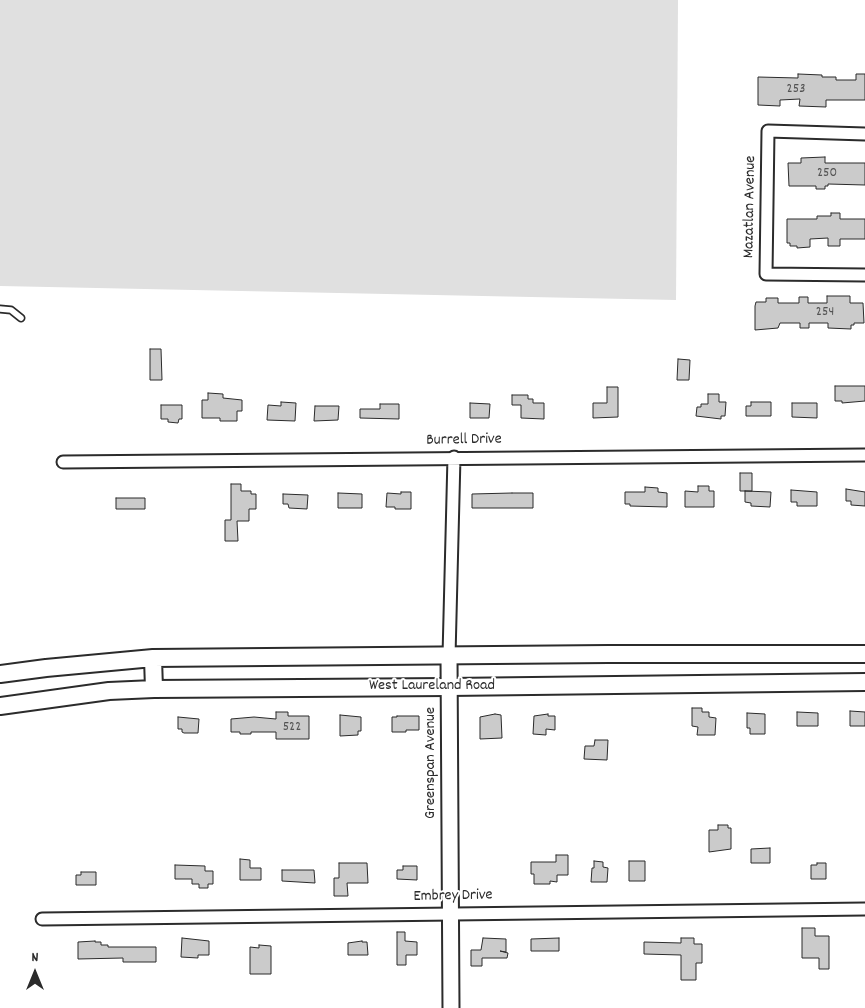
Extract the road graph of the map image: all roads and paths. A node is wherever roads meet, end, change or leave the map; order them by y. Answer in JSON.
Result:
{"nodes":[{"id":1,"x":865,"y":134,"type":"edge"},
{"id":2,"x":865,"y":275,"type":"edge"},
{"id":3,"x":0,"y":309,"type":"edge"},
{"id":4,"x":22,"y":318,"type":"dead end"},
{"id":5,"x":865,"y":454,"type":"edge"},
{"id":6,"x":454,"y":457,"type":"junction"},
{"id":7,"x":63,"y":462,"type":"dead end"},
{"id":8,"x":865,"y":654,"type":"edge"},
{"id":9,"x":449,"y":656,"type":"junction"},
{"id":10,"x":153,"y":658,"type":"junction"},
{"id":11,"x":0,"y":674,"type":"edge"},
{"id":12,"x":865,"y":682,"type":"edge"},
{"id":13,"x":449,"y":687,"type":"junction"},
{"id":14,"x":154,"y":689,"type":"junction"},
{"id":15,"x":0,"y":706,"type":"edge"},
{"id":16,"x":865,"y":909,"type":"edge"},
{"id":17,"x":450,"y":913,"type":"junction"},
{"id":18,"x":42,"y":919,"type":"dead end"},
{"id":19,"x":451,"y":1008,"type":"edge"}],
"edges":[{"from":1,"to":2,"type":"street","name":"Mazatlan Avenue"},
{"from":3,"to":4,"type":"lane"},
{"from":5,"to":6,"type":"street","name":"Burrell Drive"},
{"from":6,"to":7,"type":"street","name":"Burrell Drive"},
{"from":6,"to":9,"type":"street","name":"Greenspan Avenue"},
{"from":8,"to":9,"type":"main road","name":"West Laureland Road"},
{"from":9,"to":10,"type":"main road","name":"West Laureland Road"},
{"from":9,"to":13,"type":"street","name":"Greenspan Avenue"},
{"from":10,"to":11,"type":"main road","name":"West Laureland Road"},
{"from":10,"to":14,"type":"main road"},
{"from":12,"to":13,"type":"main road","name":"West Laureland Road"},
{"from":13,"to":14,"type":"main road","name":"West Laureland Road"},
{"from":13,"to":17,"type":"street","name":"Greenspan Avenue"},
{"from":14,"to":15,"type":"main road","name":"West Laureland Road"},
{"from":16,"to":17,"type":"street","name":"Embrey Drive"},
{"from":17,"to":18,"type":"street","name":"Embrey Drive"},
{"from":17,"to":19,"type":"street","name":"Greenspan Avenue"}]}
